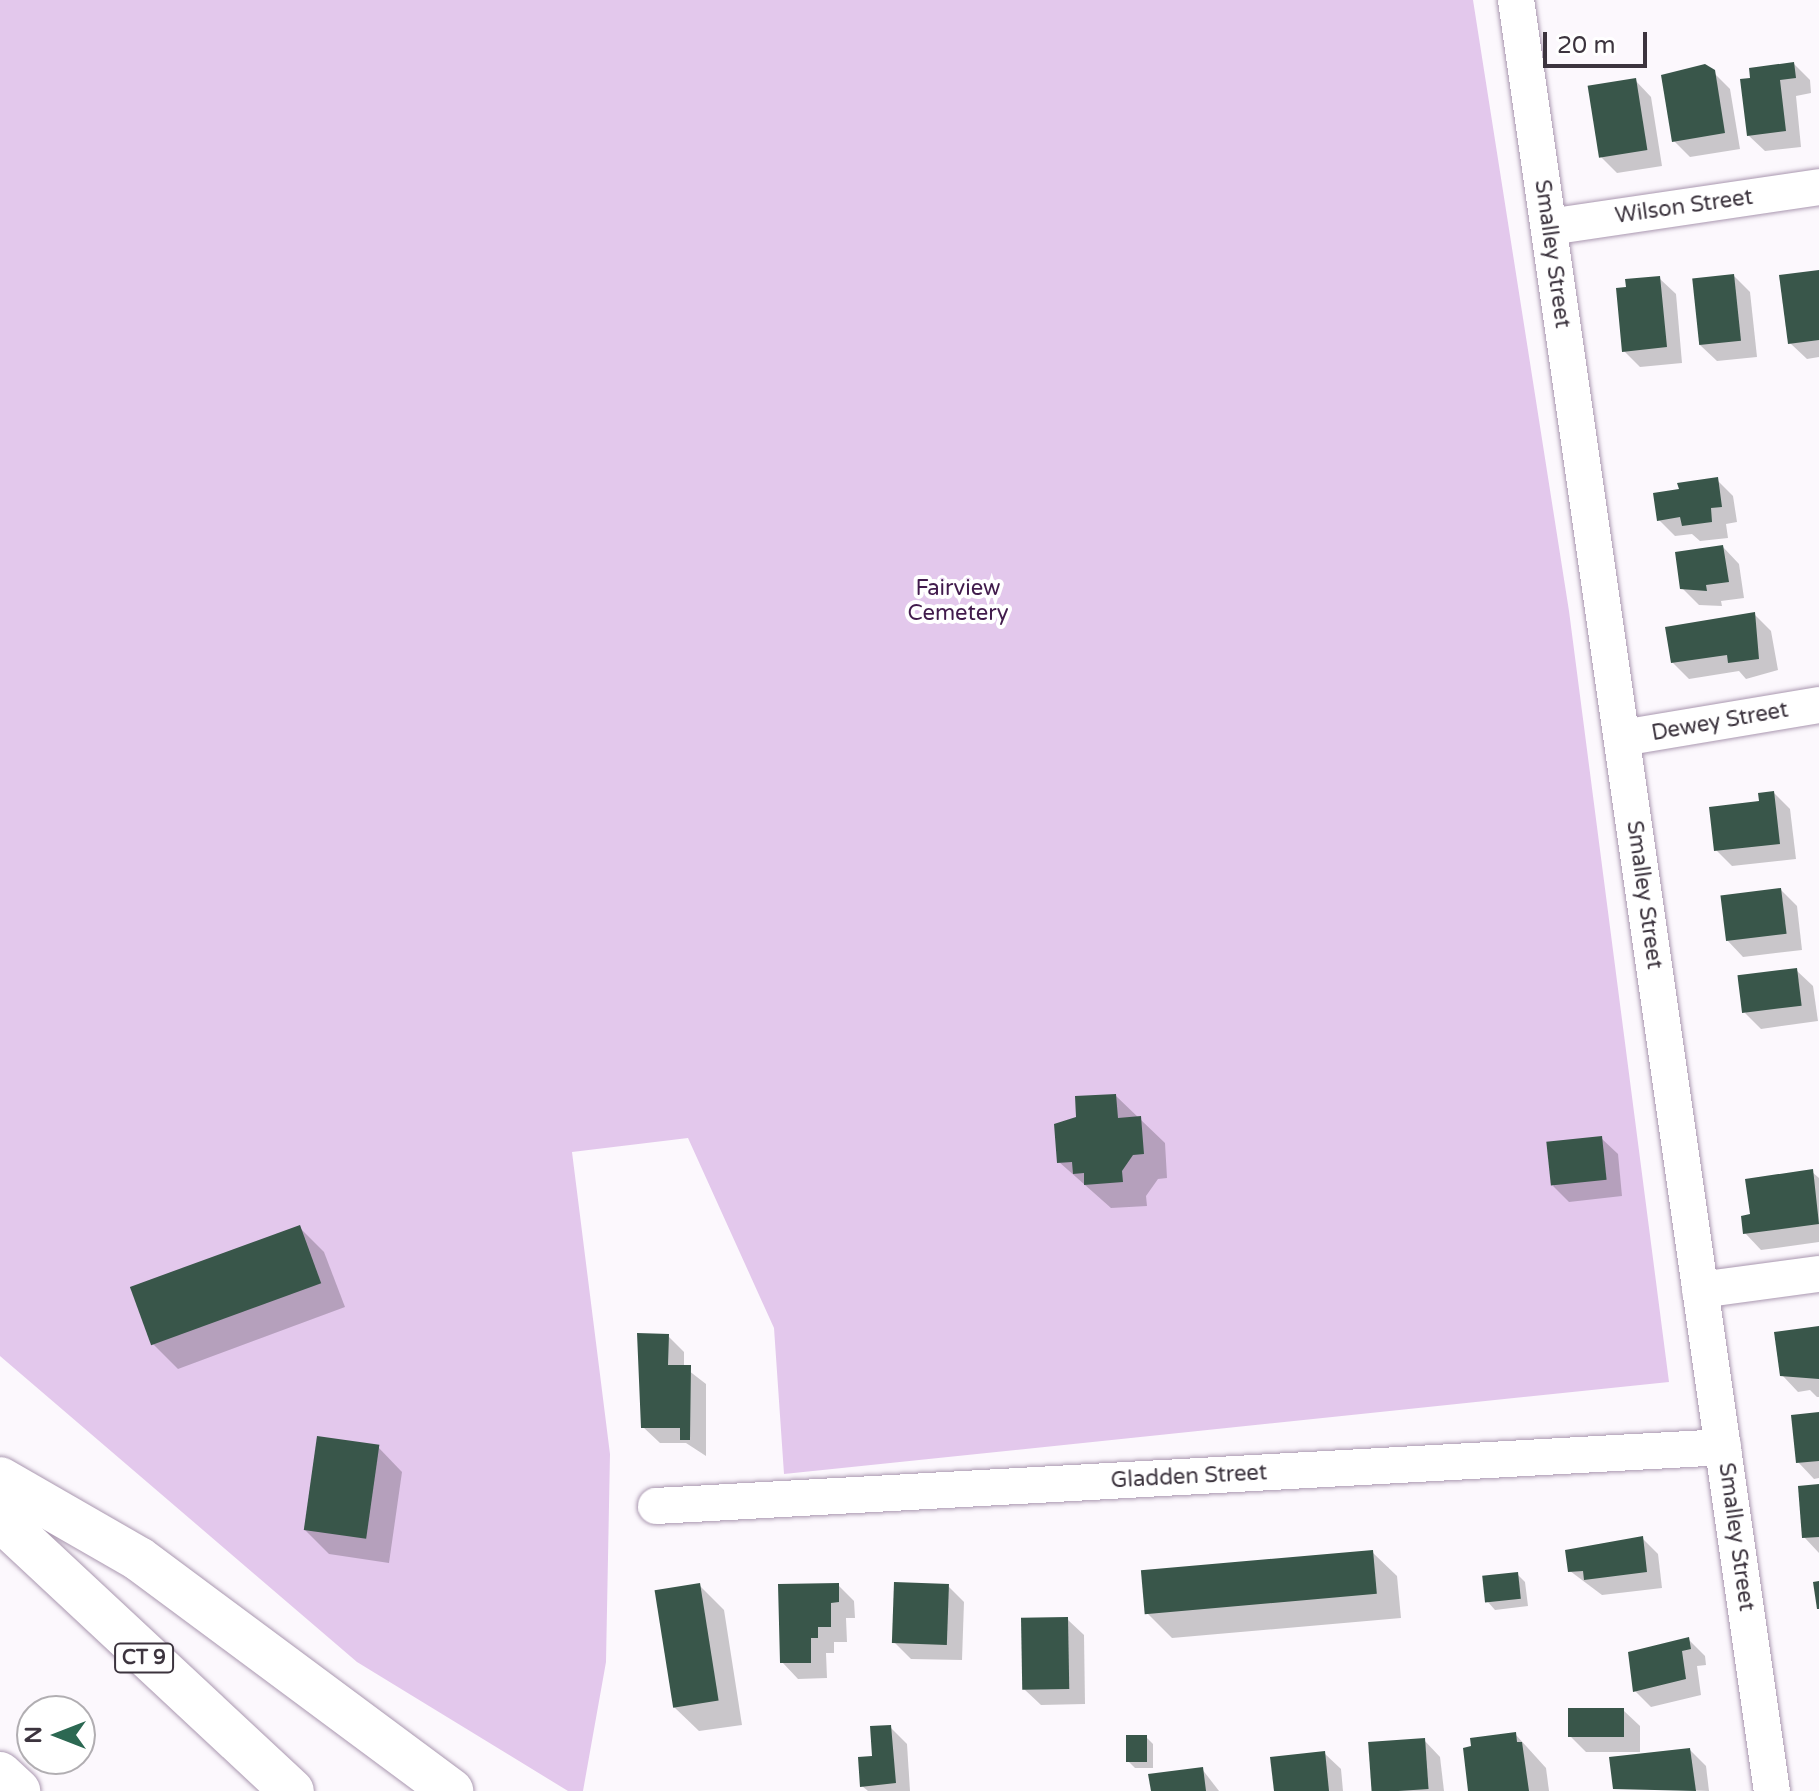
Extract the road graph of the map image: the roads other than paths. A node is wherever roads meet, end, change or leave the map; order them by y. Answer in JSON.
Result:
{"nodes":[{"id":1,"x":1516,"y":0,"type":"edge"},
{"id":2,"x":1819,"y":187,"type":"edge"},
{"id":3,"x":1549,"y":227,"type":"junction"},
{"id":4,"x":1819,"y":705,"type":"edge"},
{"id":5,"x":1622,"y":738,"type":"junction"},
{"id":6,"x":1819,"y":1274,"type":"edge"},
{"id":7,"x":1700,"y":1290,"type":"junction"},
{"id":8,"x":1723,"y":1447,"type":"junction"},
{"id":9,"x":0,"y":1479,"type":"edge"},
{"id":10,"x":656,"y":1506,"type":"dead end"},
{"id":11,"x":0,"y":1519,"type":"edge"},
{"id":12,"x":0,"y":1774,"type":"edge"},
{"id":13,"x":18,"y":1791,"type":"edge"},
{"id":14,"x":292,"y":1791,"type":"edge"},
{"id":15,"x":451,"y":1791,"type":"edge"},
{"id":16,"x":1772,"y":1791,"type":"edge"}],
"edges":[{"from":1,"to":3,"type":"street","name":"Smalley Street"},
{"from":2,"to":3,"type":"street","name":"Wilson Street"},
{"from":3,"to":5,"type":"street","name":"Smalley Street"},
{"from":4,"to":5,"type":"street","name":"Dewey Street"},
{"from":5,"to":7,"type":"street","name":"Smalley Street"},
{"from":6,"to":7,"type":"street"},
{"from":7,"to":8,"type":"street","name":"Smalley Street"},
{"from":8,"to":10,"type":"street","name":"Gladden Street"},
{"from":8,"to":16,"type":"street","name":"Smalley Street"},
{"from":9,"to":15,"type":"highway"},
{"from":11,"to":14,"type":"highway","number":"CT 9"},
{"from":12,"to":13,"type":"highway"}]}
